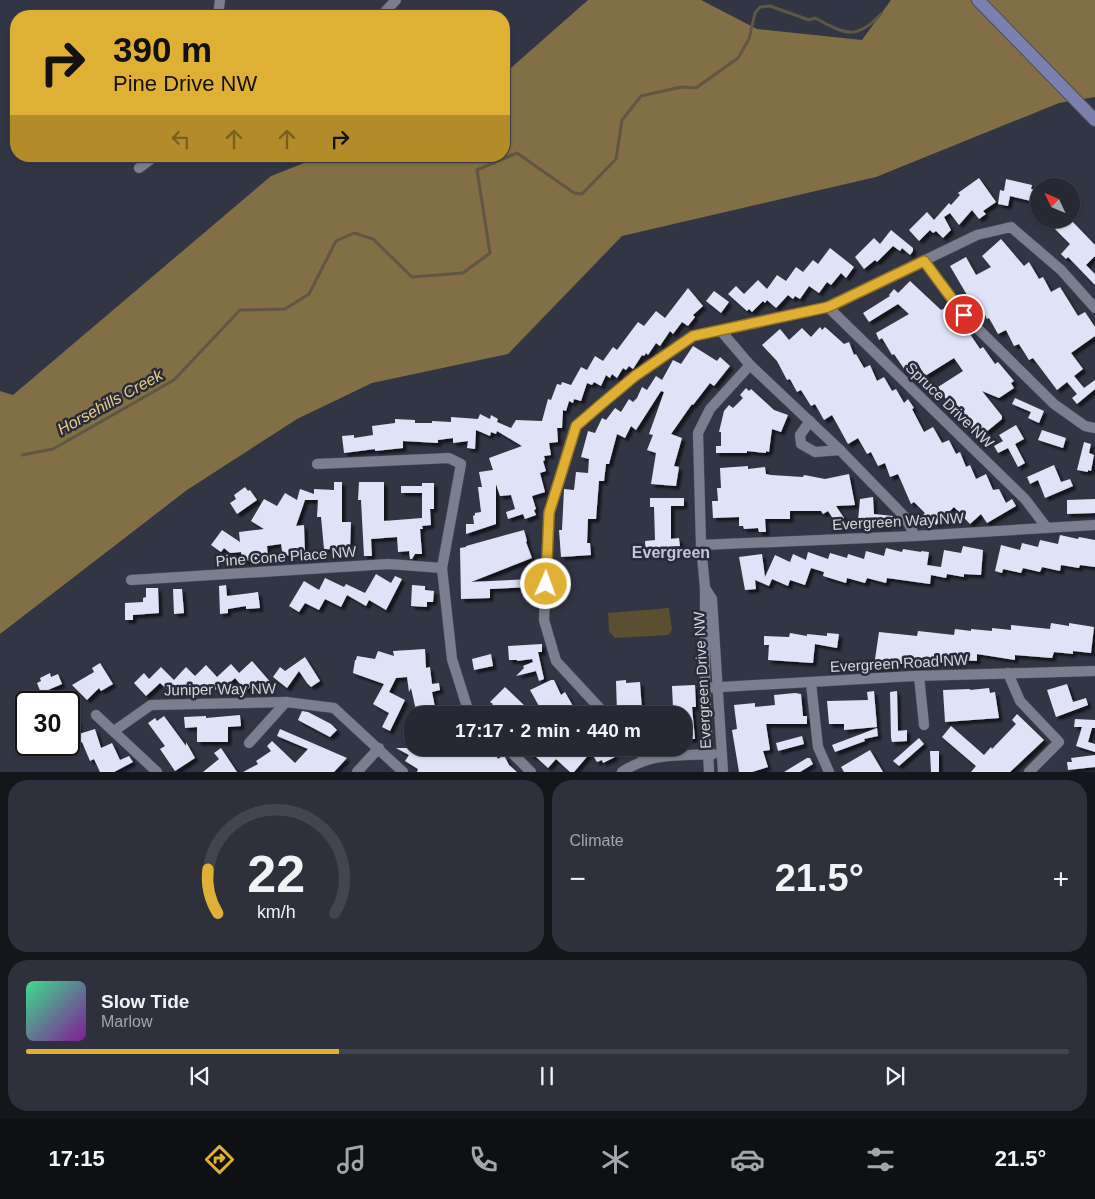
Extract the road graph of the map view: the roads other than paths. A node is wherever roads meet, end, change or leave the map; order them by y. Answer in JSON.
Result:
{"nodes":[{"id":1,"x":396,"y":0,"type":"edge"},
{"id":2,"x":982,"y":3,"type":"edge"},
{"id":3,"x":387,"y":10,"type":"edge"},
{"id":4,"x":1095,"y":120,"type":"edge"},
{"id":5,"x":147,"y":162,"type":"edge"},
{"id":6,"x":139,"y":168,"type":"dead end"},
{"id":7,"x":924,"y":261,"type":"junction"},
{"id":8,"x":828,"y":307,"type":"junction"},
{"id":9,"x":1095,"y":308,"type":"edge"},
{"id":10,"x":721,"y":331,"type":"junction"},
{"id":11,"x":750,"y":365,"type":"junction"},
{"id":12,"x":810,"y":421,"type":"junction"},
{"id":13,"x":1095,"y":428,"type":"edge"},
{"id":14,"x":840,"y":450,"type":"junction"},
{"id":15,"x":317,"y":464,"type":"dead end"},
{"id":16,"x":1095,"y":525,"type":"edge"},
{"id":17,"x":1047,"y":528,"type":"junction"},
{"id":18,"x":916,"y":536,"type":"junction"},
{"id":19,"x":702,"y":545,"type":"junction"},
{"id":20,"x":442,"y":568,"type":"junction"},
{"id":21,"x":131,"y":580,"type":"dead end"},
{"id":22,"x":705,"y":588,"type":"junction"},
{"id":23,"x":1095,"y":670,"type":"edge"},
{"id":24,"x":1008,"y":673,"type":"junction"},
{"id":25,"x":920,"y":676,"type":"junction"},
{"id":26,"x":811,"y":683,"type":"junction"},
{"id":27,"x":718,"y":686,"type":"junction"},
{"id":28,"x":705,"y":688,"type":"junction"},
{"id":29,"x":286,"y":702,"type":"junction"},
{"id":30,"x":467,"y":706,"type":"edge"},
{"id":31,"x":598,"y":706,"type":"edge"},
{"id":32,"x":96,"y":715,"type":"dead end"},
{"id":33,"x":924,"y":724,"type":"dead end"},
{"id":34,"x":114,"y":731,"type":"junction"},
{"id":35,"x":250,"y":742,"type":"dead end"},
{"id":36,"x":379,"y":748,"type":"junction"},
{"id":37,"x":708,"y":754,"type":"junction"},
{"id":38,"x":721,"y":754,"type":"junction"},
{"id":39,"x":515,"y":756,"type":"edge"},
{"id":40,"x":643,"y":756,"type":"edge"},
{"id":41,"x":646,"y":759,"type":"junction"},
{"id":42,"x":157,"y":772,"type":"edge"},
{"id":43,"x":357,"y":772,"type":"edge"},
{"id":44,"x":402,"y":772,"type":"edge"},
{"id":45,"x":531,"y":772,"type":"edge"},
{"id":46,"x":622,"y":772,"type":"edge"},
{"id":47,"x":709,"y":772,"type":"edge"},
{"id":48,"x":723,"y":772,"type":"edge"},
{"id":49,"x":829,"y":772,"type":"edge"},
{"id":50,"x":1029,"y":772,"type":"edge"}],
"edges":[{"from":1,"to":3,"type":"street"},
{"from":2,"to":4,"type":"street"},
{"from":5,"to":6,"type":"street"},
{"from":7,"to":8,"type":"street"},
{"from":7,"to":9,"type":"street"},
{"from":7,"to":13,"type":"street"},
{"from":8,"to":10,"type":"street"},
{"from":8,"to":17,"type":"street","name":"Spruce Drive NW"},
{"from":10,"to":11,"type":"street"},
{"from":10,"to":31,"type":"street"},
{"from":11,"to":12,"type":"street"},
{"from":11,"to":19,"type":"street","name":"Evergreen Drive NW"},
{"from":12,"to":14,"type":"street"},
{"from":12,"to":14,"type":"street"},
{"from":14,"to":18,"type":"street"},
{"from":15,"to":20,"type":"street"},
{"from":16,"to":17,"type":"street","name":"Evergreen Way NW"},
{"from":17,"to":18,"type":"street","name":"Evergreen Way NW"},
{"from":18,"to":19,"type":"street","name":"Evergreen Way NW"},
{"from":19,"to":22,"type":"street","name":"Evergreen Drive NW"},
{"from":20,"to":21,"type":"street","name":"Pine Cone Place NW"},
{"from":20,"to":30,"type":"street"},
{"from":22,"to":27,"type":"street","name":"Evergreen Drive NW"},
{"from":22,"to":28,"type":"street","name":"Evergreen Drive NW"},
{"from":23,"to":24,"type":"street","name":"Evergreen Road NW"},
{"from":24,"to":25,"type":"street","name":"Evergreen Road NW"},
{"from":24,"to":50,"type":"street"},
{"from":25,"to":26,"type":"street","name":"Evergreen Road NW"},
{"from":25,"to":33,"type":"street"},
{"from":26,"to":27,"type":"street","name":"Evergreen Road NW"},
{"from":26,"to":49,"type":"street"},
{"from":27,"to":28,"type":"street","name":"Evergreen Road NW"},
{"from":27,"to":38,"type":"street","name":"Evergreen Drive NW"},
{"from":28,"to":37,"type":"street","name":"Evergreen Drive NW"},
{"from":29,"to":34,"type":"street","name":"Juniper Way NW"},
{"from":29,"to":35,"type":"street"},
{"from":29,"to":36,"type":"street","name":"Juniper Way NW"},
{"from":32,"to":34,"type":"street"},
{"from":34,"to":42,"type":"street"},
{"from":36,"to":43,"type":"street"},
{"from":36,"to":44,"type":"street"},
{"from":37,"to":38,"type":"street"},
{"from":37,"to":41,"type":"street"},
{"from":37,"to":47,"type":"street","name":"Evergreen Drive NW"},
{"from":38,"to":48,"type":"street","name":"Evergreen Drive NW"},
{"from":39,"to":45,"type":"street"},
{"from":40,"to":41,"type":"street"},
{"from":41,"to":46,"type":"street"}]}
